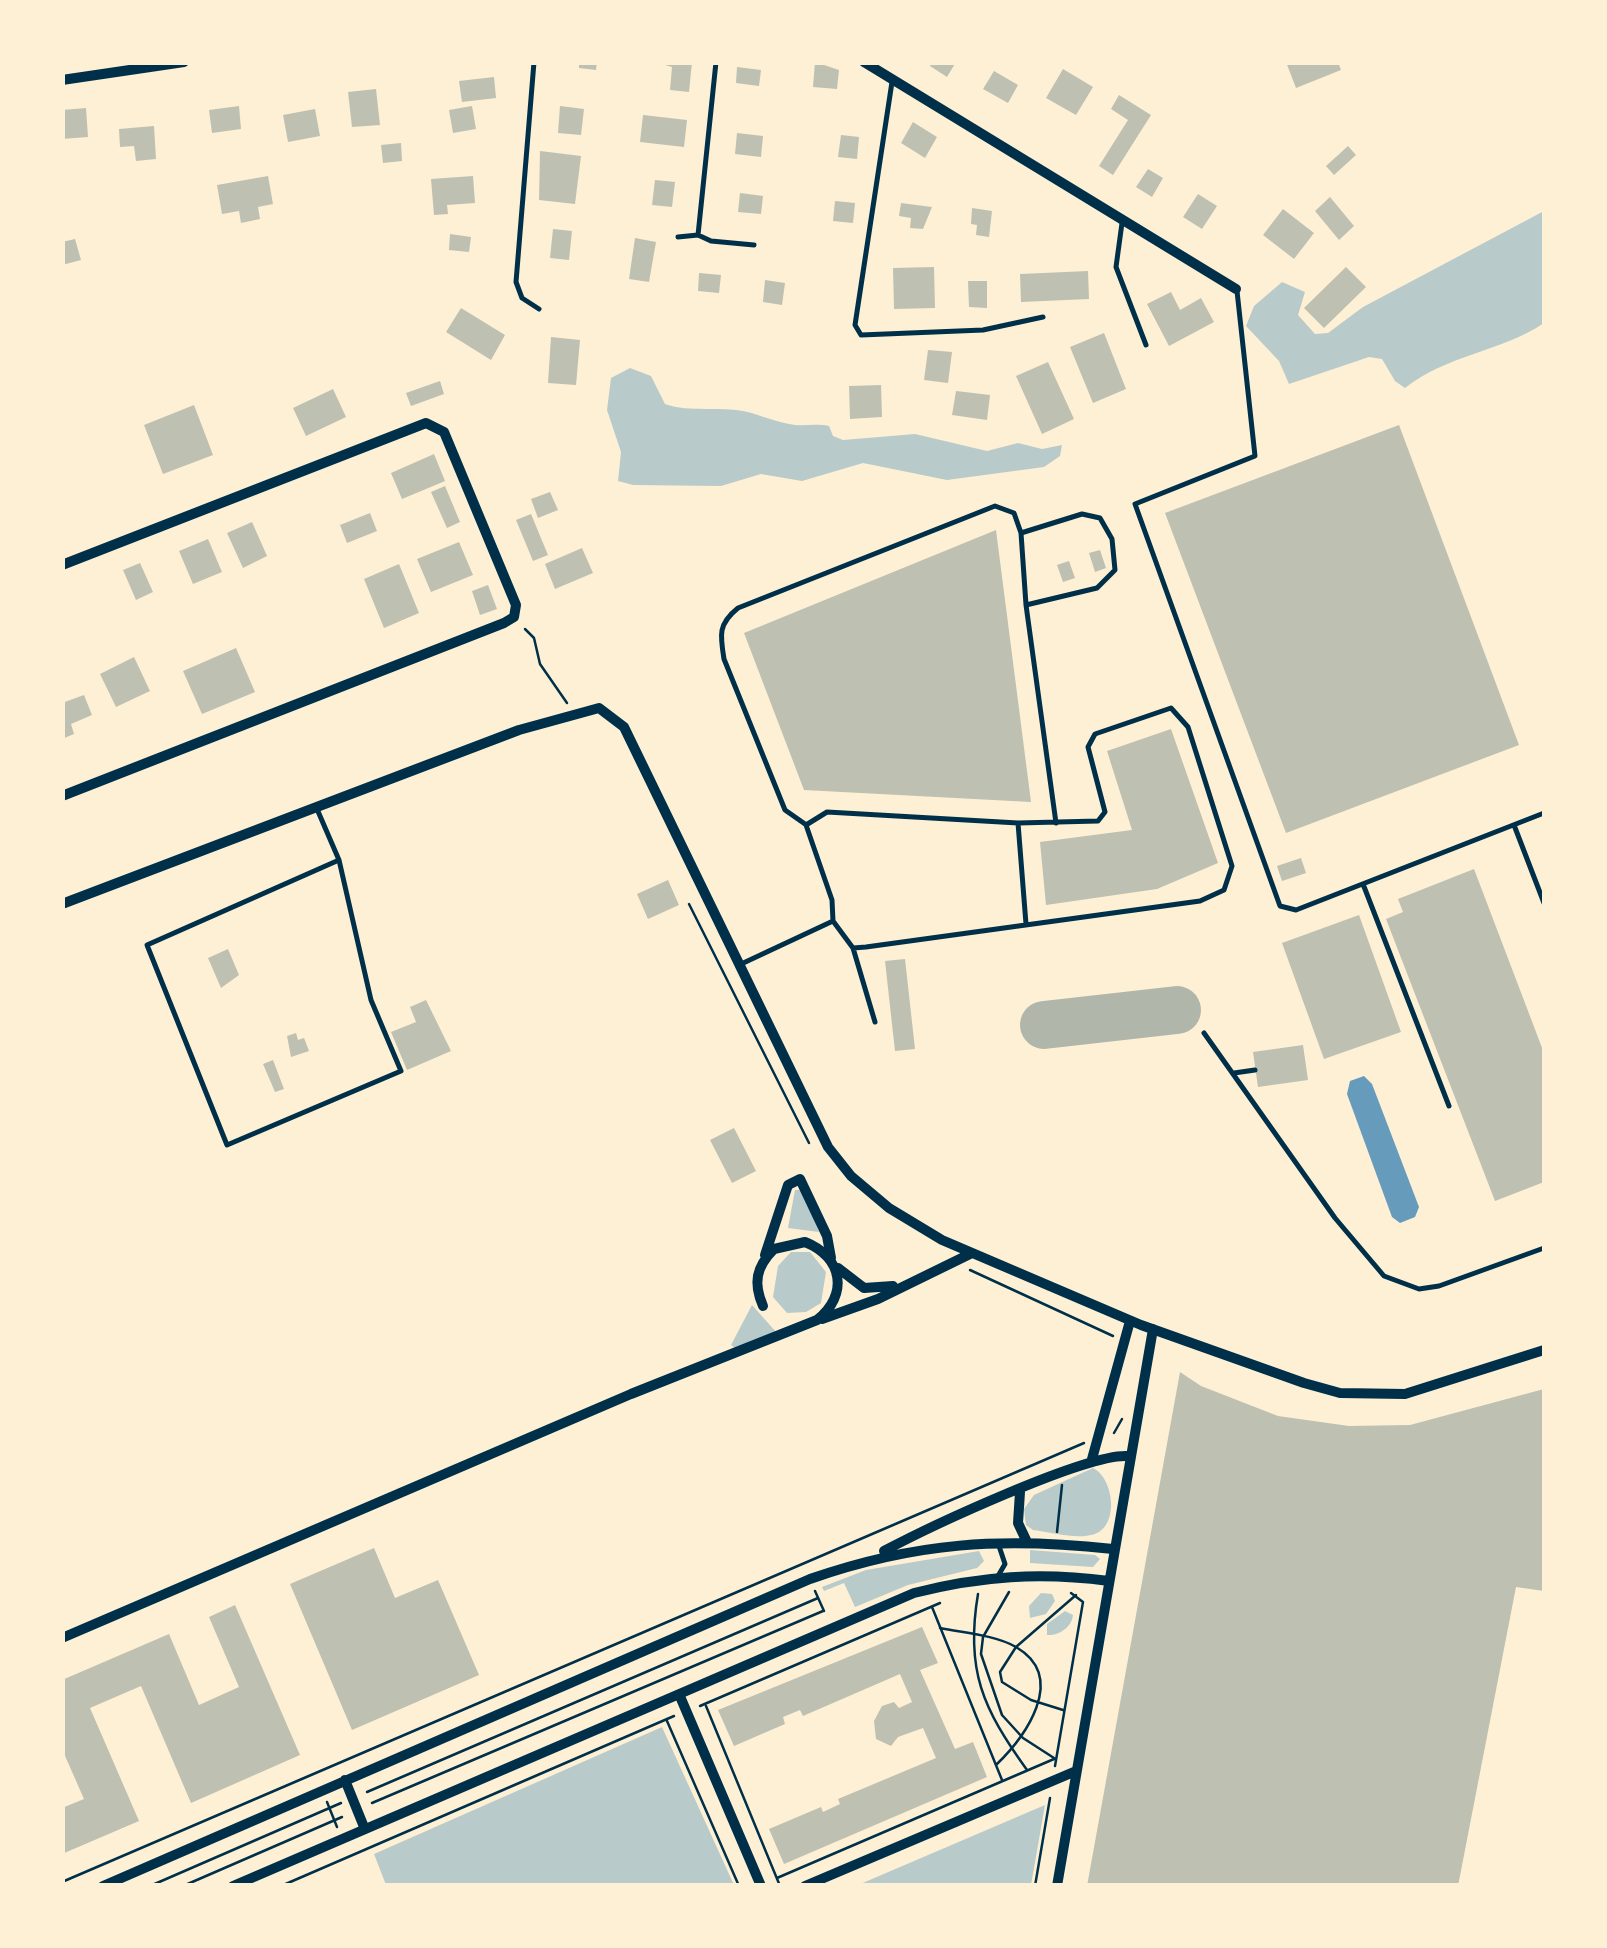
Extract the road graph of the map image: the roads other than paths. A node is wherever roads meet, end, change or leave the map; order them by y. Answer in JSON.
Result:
{"nodes":[{"id":1,"x":184,"y":62,"type":"edge"},
{"id":2,"x":534,"y":62,"type":"edge"},
{"id":3,"x":716,"y":62,"type":"edge"},
{"id":4,"x":864,"y":62,"type":"edge"},
{"id":5,"x":893,"y":79,"type":"junction"},
{"id":6,"x":62,"y":80,"type":"edge"},
{"id":7,"x":1122,"y":220,"type":"junction"},
{"id":8,"x":698,"y":235,"type":"junction"},
{"id":9,"x":678,"y":237,"type":"dead end"},
{"id":10,"x":754,"y":246,"type":"dead end"},
{"id":11,"x":1236,"y":289,"type":"joint"},
{"id":12,"x":539,"y":309,"type":"dead end"},
{"id":13,"x":1043,"y":317,"type":"dead end"},
{"id":14,"x":1146,"y":345,"type":"dead end"},
{"id":15,"x":1021,"y":533,"type":"junction"},
{"id":16,"x":62,"y":566,"type":"edge"},
{"id":17,"x":1026,"y":605,"type":"junction"},
{"id":18,"x":62,"y":796,"type":"edge"},
{"id":19,"x":317,"y":809,"type":"junction"},
{"id":20,"x":1544,"y":813,"type":"edge"},
{"id":21,"x":1018,"y":822,"type":"junction"},
{"id":22,"x":1056,"y":823,"type":"junction"},
{"id":23,"x":806,"y":825,"type":"junction"},
{"id":24,"x":1514,"y":825,"type":"junction"},
{"id":25,"x":340,"y":860,"type":"junction"},
{"id":26,"x":1363,"y":884,"type":"junction"},
{"id":27,"x":1544,"y":903,"type":"edge"},
{"id":28,"x":62,"y":904,"type":"edge"},
{"id":29,"x":833,"y":922,"type":"junction"},
{"id":30,"x":1026,"y":925,"type":"junction"},
{"id":31,"x":853,"y":948,"type":"junction"},
{"id":32,"x":739,"y":965,"type":"junction"},
{"id":33,"x":875,"y":1022,"type":"dead end"},
{"id":34,"x":1204,"y":1033,"type":"dead end"},
{"id":35,"x":1255,"y":1070,"type":"dead end"},
{"id":36,"x":1232,"y":1073,"type":"junction"},
{"id":37,"x":1448,"y":1106,"type":"dead end"},
{"id":38,"x":1544,"y":1248,"type":"edge"},
{"id":39,"x":971,"y":1253,"type":"junction"},
{"id":40,"x":763,"y":1260,"type":"junction"},
{"id":41,"x":834,"y":1263,"type":"junction"},
{"id":42,"x":904,"y":1283,"type":"junction"},
{"id":43,"x":762,"y":1306,"type":"dead end"},
{"id":44,"x":817,"y":1320,"type":"junction"},
{"id":45,"x":1130,"y":1320,"type":"junction"},
{"id":46,"x":1153,"y":1330,"type":"junction"},
{"id":47,"x":1544,"y":1350,"type":"edge"},
{"id":48,"x":1128,"y":1456,"type":"junction"},
{"id":49,"x":1092,"y":1459,"type":"junction"},
{"id":50,"x":1020,"y":1492,"type":"junction"},
{"id":51,"x":1026,"y":1540,"type":"junction"},
{"id":52,"x":997,"y":1542,"type":"junction"},
{"id":53,"x":1113,"y":1549,"type":"junction"},
{"id":54,"x":875,"y":1556,"type":"junction"},
{"id":55,"x":998,"y":1576,"type":"junction"},
{"id":56,"x":1108,"y":1581,"type":"junction"},
{"id":57,"x":62,"y":1638,"type":"edge"},
{"id":58,"x":679,"y":1694,"type":"junction"},
{"id":59,"x":1076,"y":1771,"type":"junction"},
{"id":60,"x":345,"y":1780,"type":"junction"},
{"id":61,"x":364,"y":1827,"type":"junction"},
{"id":62,"x":103,"y":1886,"type":"edge"},
{"id":63,"x":233,"y":1886,"type":"edge"},
{"id":64,"x":761,"y":1886,"type":"edge"},
{"id":65,"x":805,"y":1886,"type":"edge"},
{"id":66,"x":1056,"y":1886,"type":"edge"}],
"edges":[{"from":1,"to":6,"type":"street"},
{"from":2,"to":12,"type":"lane"},
{"from":3,"to":8,"type":"lane"},
{"from":4,"to":5,"type":"street"},
{"from":5,"to":7,"type":"street"},
{"from":5,"to":13,"type":"lane"},
{"from":7,"to":11,"type":"street"},
{"from":7,"to":14,"type":"lane"},
{"from":8,"to":9,"type":"lane"},
{"from":8,"to":10,"type":"lane"},
{"from":11,"to":26,"type":"lane"},
{"from":15,"to":17,"type":"lane"},
{"from":15,"to":17,"type":"lane"},
{"from":15,"to":23,"type":"lane"},
{"from":16,"to":18,"type":"street"},
{"from":17,"to":22,"type":"lane"},
{"from":19,"to":25,"type":"lane"},
{"from":19,"to":28,"type":"street"},
{"from":19,"to":32,"type":"street"},
{"from":20,"to":24,"type":"lane"},
{"from":21,"to":22,"type":"lane"},
{"from":21,"to":23,"type":"lane"},
{"from":21,"to":30,"type":"lane"},
{"from":22,"to":30,"type":"lane"},
{"from":23,"to":29,"type":"lane"},
{"from":24,"to":26,"type":"lane"},
{"from":24,"to":27,"type":"lane"},
{"from":25,"to":25,"type":"lane"},
{"from":26,"to":37,"type":"lane"},
{"from":29,"to":31,"type":"lane"},
{"from":29,"to":32,"type":"lane"},
{"from":30,"to":31,"type":"lane"},
{"from":31,"to":33,"type":"lane"},
{"from":32,"to":39,"type":"street"},
{"from":34,"to":36,"type":"lane"},
{"from":35,"to":36,"type":"lane"},
{"from":36,"to":38,"type":"lane"},
{"from":39,"to":42,"type":"street"},
{"from":39,"to":45,"type":"street"},
{"from":40,"to":41,"type":"street"},
{"from":40,"to":41,"type":"street"},
{"from":40,"to":43,"type":"street"},
{"from":41,"to":42,"type":"street"},
{"from":41,"to":44,"type":"street"},
{"from":42,"to":44,"type":"street"},
{"from":44,"to":57,"type":"street"},
{"from":45,"to":46,"type":"street"},
{"from":45,"to":49,"type":"street"},
{"from":46,"to":47,"type":"street"},
{"from":46,"to":48,"type":"street"},
{"from":48,"to":49,"type":"street"},
{"from":48,"to":53,"type":"street"},
{"from":49,"to":50,"type":"street"},
{"from":50,"to":51,"type":"street"},
{"from":50,"to":54,"type":"street"},
{"from":51,"to":52,"type":"street"},
{"from":51,"to":53,"type":"street"},
{"from":52,"to":54,"type":"street"},
{"from":52,"to":55,"type":"lane"},
{"from":53,"to":56,"type":"street"},
{"from":54,"to":60,"type":"street"},
{"from":55,"to":56,"type":"street"},
{"from":55,"to":58,"type":"street"},
{"from":56,"to":59,"type":"street"},
{"from":58,"to":61,"type":"street"},
{"from":58,"to":64,"type":"street"},
{"from":59,"to":65,"type":"street"},
{"from":59,"to":66,"type":"street"},
{"from":60,"to":61,"type":"street"},
{"from":60,"to":62,"type":"street"},
{"from":61,"to":63,"type":"street"}]}
